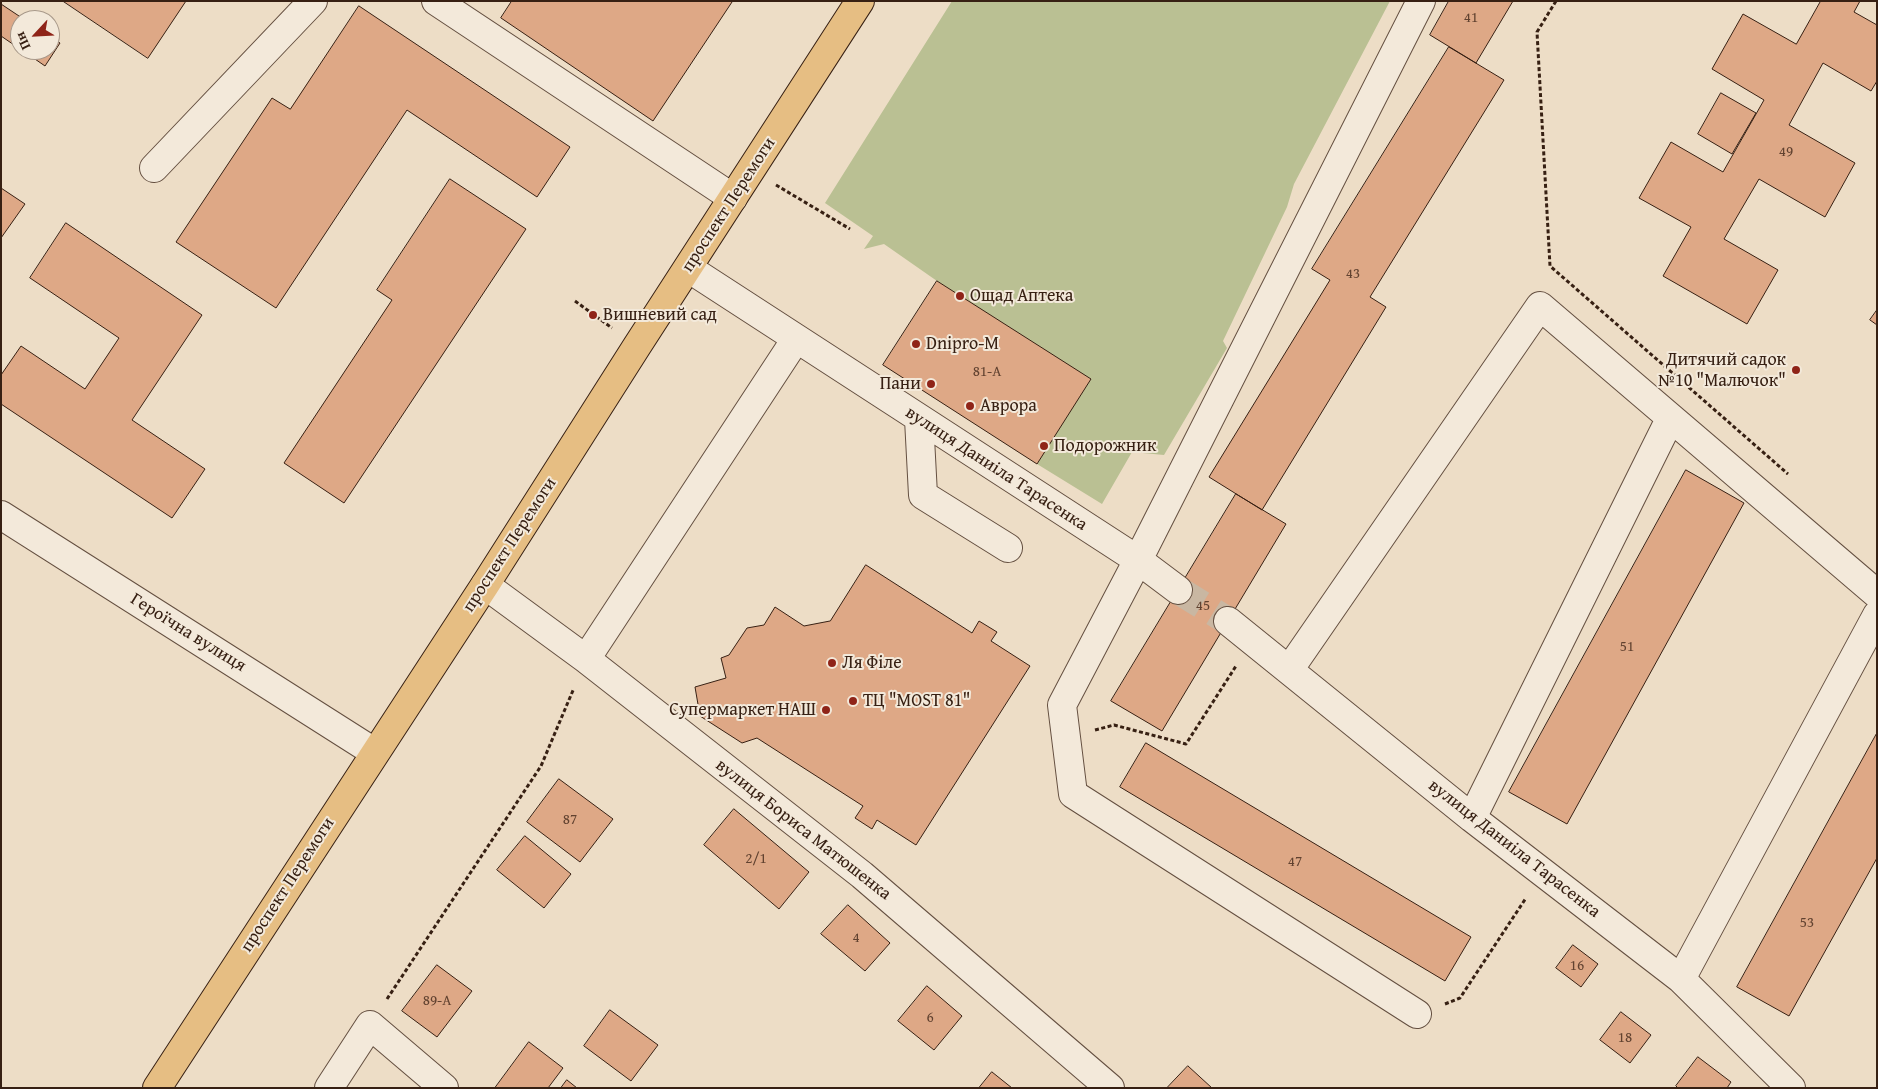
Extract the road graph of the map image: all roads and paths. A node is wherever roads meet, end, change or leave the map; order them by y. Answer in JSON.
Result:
{"nodes":[{"id":1,"x":313,"y":1,"type":"edge"},
{"id":2,"x":436,"y":1,"type":"edge"},
{"id":3,"x":860,"y":1,"type":"edge"},
{"id":4,"x":1421,"y":1,"type":"edge"},
{"id":5,"x":1556,"y":1,"type":"edge"},
{"id":6,"x":154,"y":168,"type":"dead end"},
{"id":7,"x":751,"y":169,"type":"junction"},
{"id":8,"x":733,"y":198,"type":"junction"},
{"id":9,"x":850,"y":229,"type":"dead end"},
{"id":10,"x":688,"y":268,"type":"junction"},
{"id":11,"x":575,"y":301,"type":"dead end"},
{"id":12,"x":796,"y":339,"type":"junction"},
{"id":13,"x":637,"y":346,"type":"junction"},
{"id":14,"x":919,"y":419,"type":"junction"},
{"id":15,"x":1670,"y":419,"type":"junction"},
{"id":16,"x":1795,"y":481,"type":"dead end"},
{"id":17,"x":1,"y":515,"type":"edge"},
{"id":18,"x":1008,"y":548,"type":"dead end"},
{"id":19,"x":1138,"y":560,"type":"junction"},
{"id":20,"x":485,"y":585,"type":"junction"},
{"id":21,"x":1178,"y":590,"type":"tunnel mouth"},
{"id":22,"x":1877,"y":594,"type":"edge"},
{"id":23,"x":1877,"y":615,"type":"edge"},
{"id":24,"x":1228,"y":621,"type":"tunnel mouth"},
{"id":25,"x":1252,"y":640,"type":"junction"},
{"id":26,"x":586,"y":659,"type":"junction"},
{"id":27,"x":1289,"y":670,"type":"junction"},
{"id":28,"x":1066,"y":738,"type":"junction"},
{"id":29,"x":374,"y":752,"type":"junction"},
{"id":30,"x":1472,"y":818,"type":"junction"},
{"id":31,"x":1544,"y":873,"type":"junction"},
{"id":32,"x":1681,"y":979,"type":"junction"},
{"id":33,"x":1417,"y":1014,"type":"joint"},
{"id":34,"x":370,"y":1025,"type":"junction"},
{"id":35,"x":157,"y":1088,"type":"edge"},
{"id":36,"x":329,"y":1088,"type":"edge"},
{"id":37,"x":444,"y":1088,"type":"edge"},
{"id":38,"x":1110,"y":1088,"type":"edge"},
{"id":39,"x":1791,"y":1088,"type":"edge"}],
"edges":[{"from":1,"to":6,"type":"street"},
{"from":2,"to":8,"type":"street"},
{"from":3,"to":7,"type":"main road","name":"проспект Перемоги"},
{"from":4,"to":19,"type":"street"},
{"from":5,"to":16,"type":"path"},
{"from":7,"to":8,"type":"main road","name":"проспект Перемоги"},
{"from":7,"to":9,"type":"path"},
{"from":8,"to":10,"type":"main road","name":"проспект Перемоги"},
{"from":10,"to":12,"type":"street","name":"вулиця Даниіла Тарасенка"},
{"from":10,"to":13,"type":"main road","name":"проспект Перемоги"},
{"from":11,"to":13,"type":"path"},
{"from":12,"to":14,"type":"street","name":"вулиця Даниіла Тарасенка"},
{"from":12,"to":26,"type":"street"},
{"from":13,"to":20,"type":"main road","name":"проспект Перемоги"},
{"from":14,"to":18,"type":"street"},
{"from":14,"to":19,"type":"street","name":"вулиця Даниіла Тарасенка"},
{"from":15,"to":22,"type":"street"},
{"from":15,"to":27,"type":"street"},
{"from":15,"to":30,"type":"street"},
{"from":17,"to":29,"type":"street","name":"Героїчна вулиця"},
{"from":19,"to":21,"type":"street","name":"вулиця Даниіла Тарасенка"},
{"from":19,"to":28,"type":"street"},
{"from":20,"to":26,"type":"street","name":"вулиця Бориса Матюшенка"},
{"from":20,"to":29,"type":"main road","name":"проспект Перемоги"},
{"from":23,"to":32,"type":"street"},
{"from":24,"to":25,"type":"street","name":"вулиця Даниіла Тарасенка"},
{"from":25,"to":27,"type":"street","name":"вулиця Даниіла Тарасенка"},
{"from":25,"to":28,"type":"path"},
{"from":26,"to":34,"type":"path"},
{"from":26,"to":38,"type":"street","name":"вулиця Бориса Матюшенка"},
{"from":27,"to":30,"type":"street","name":"вулиця Даниіла Тарасенка"},
{"from":28,"to":33,"type":"street"},
{"from":29,"to":35,"type":"main road","name":"проспект Перемоги"},
{"from":30,"to":31,"type":"street","name":"вулиця Даниіла Тарасенка"},
{"from":31,"to":32,"type":"street","name":"вулиця Даниіла Тарасенка"},
{"from":31,"to":33,"type":"path"},
{"from":32,"to":39,"type":"street","name":"вулиця Даниіла Тарасенка"},
{"from":34,"to":36,"type":"street"},
{"from":34,"to":37,"type":"street"}]}
